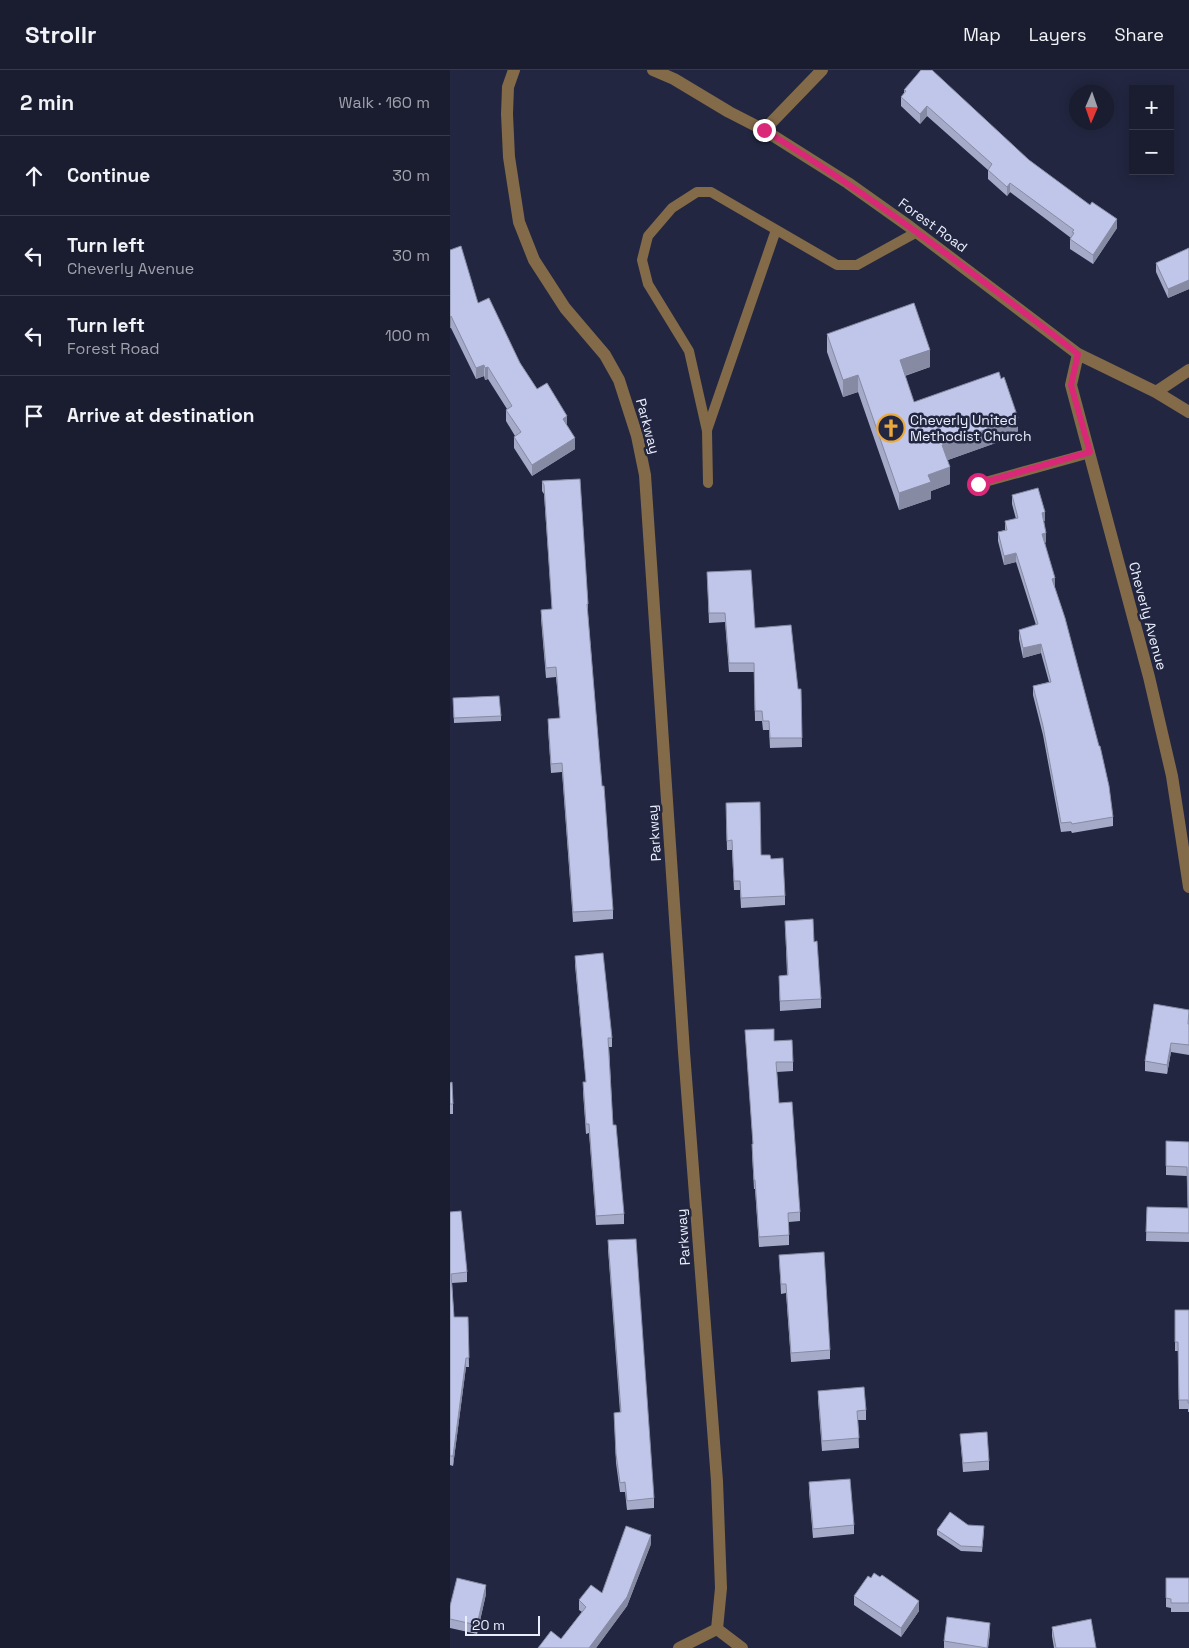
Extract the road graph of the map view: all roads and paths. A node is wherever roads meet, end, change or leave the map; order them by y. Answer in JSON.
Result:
{"nodes":[{"id":1,"x":514,"y":70,"type":"edge"},
{"id":2,"x":653,"y":70,"type":"edge"},
{"id":3,"x":822,"y":70,"type":"edge"},
{"id":4,"x":764,"y":130,"type":"junction"},
{"id":5,"x":776,"y":230,"type":"junction"},
{"id":6,"x":917,"y":232,"type":"junction"},
{"id":7,"x":1078,"y":354,"type":"junction"},
{"id":8,"x":1189,"y":370,"type":"edge"},
{"id":9,"x":1156,"y":392,"type":"junction"},
{"id":10,"x":1189,"y":412,"type":"edge"},
{"id":11,"x":707,"y":431,"type":"junction"},
{"id":12,"x":1090,"y":452,"type":"junction"},
{"id":13,"x":708,"y":483,"type":"dead end"},
{"id":14,"x":978,"y":484,"type":"dead end"},
{"id":15,"x":1189,"y":887,"type":"edge"},
{"id":16,"x":717,"y":1629,"type":"junction"},
{"id":17,"x":679,"y":1648,"type":"edge"},
{"id":18,"x":742,"y":1648,"type":"edge"}],
"edges":[{"from":1,"to":16,"type":"street","name":"Parkway"},
{"from":2,"to":4,"type":"street","name":"Forest Road"},
{"from":3,"to":4,"type":"street"},
{"from":4,"to":6,"type":"street","name":"Forest Road"},
{"from":5,"to":6,"type":"lane"},
{"from":5,"to":11,"type":"lane"},
{"from":5,"to":11,"type":"lane"},
{"from":6,"to":7,"type":"street","name":"Forest Road"},
{"from":7,"to":9,"type":"street","name":"Forest Road"},
{"from":7,"to":12,"type":"street","name":"Cheverly Avenue"},
{"from":8,"to":9,"type":"street"},
{"from":9,"to":10,"type":"street","name":"Forest Road"},
{"from":11,"to":13,"type":"lane"},
{"from":12,"to":14,"type":"lane"},
{"from":12,"to":15,"type":"street","name":"Cheverly Avenue"},
{"from":16,"to":17,"type":"street"},
{"from":16,"to":18,"type":"street"}]}
